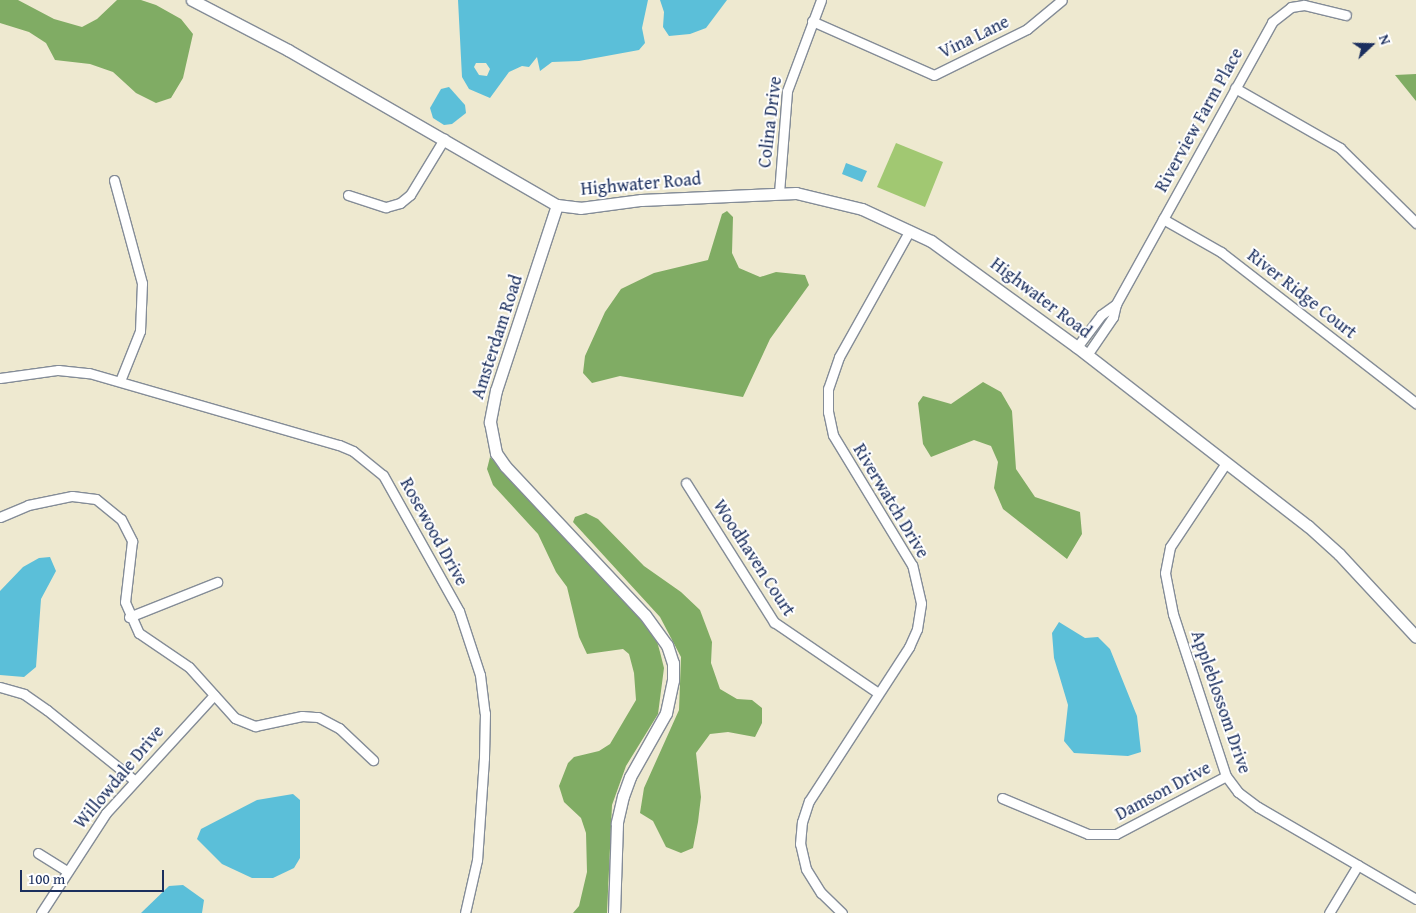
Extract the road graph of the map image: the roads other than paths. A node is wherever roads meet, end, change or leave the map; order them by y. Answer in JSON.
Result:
{"nodes":[{"id":1,"x":192,"y":0,"type":"edge"},
{"id":2,"x":821,"y":0,"type":"edge"},
{"id":3,"x":1062,"y":0,"type":"edge"},
{"id":4,"x":1346,"y":15,"type":"dead end"},
{"id":5,"x":812,"y":21,"type":"junction"},
{"id":6,"x":1235,"y":88,"type":"junction"},
{"id":7,"x":444,"y":139,"type":"junction"},
{"id":8,"x":114,"y":180,"type":"dead end"},
{"id":9,"x":779,"y":193,"type":"junction"},
{"id":10,"x":348,"y":195,"type":"dead end"},
{"id":11,"x":557,"y":205,"type":"junction"},
{"id":12,"x":1163,"y":219,"type":"junction"},
{"id":13,"x":1416,"y":223,"type":"edge"},
{"id":14,"x":910,"y":230,"type":"junction"},
{"id":15,"x":1116,"y":304,"type":"junction"},
{"id":16,"x":1077,"y":347,"type":"junction"},
{"id":17,"x":1087,"y":355,"type":"junction"},
{"id":18,"x":0,"y":378,"type":"edge"},
{"id":19,"x":120,"y":381,"type":"junction"},
{"id":20,"x":1416,"y":402,"type":"edge"},
{"id":21,"x":1226,"y":462,"type":"junction"},
{"id":22,"x":686,"y":483,"type":"dead end"},
{"id":23,"x":0,"y":517,"type":"edge"},
{"id":24,"x":217,"y":582,"type":"dead end"},
{"id":25,"x":129,"y":617,"type":"junction"},
{"id":26,"x":1416,"y":638,"type":"edge"},
{"id":27,"x":0,"y":687,"type":"edge"},
{"id":28,"x":878,"y":693,"type":"junction"},
{"id":29,"x":214,"y":695,"type":"junction"},
{"id":30,"x":373,"y":760,"type":"dead end"},
{"id":31,"x":1226,"y":776,"type":"junction"},
{"id":32,"x":134,"y":780,"type":"junction"},
{"id":33,"x":1002,"y":798,"type":"dead end"},
{"id":34,"x":38,"y":853,"type":"dead end"},
{"id":35,"x":1358,"y":865,"type":"junction"},
{"id":36,"x":67,"y":871,"type":"junction"},
{"id":37,"x":1416,"y":899,"type":"edge"},
{"id":38,"x":41,"y":913,"type":"edge"},
{"id":39,"x":466,"y":913,"type":"edge"},
{"id":40,"x":614,"y":913,"type":"edge"},
{"id":41,"x":842,"y":913,"type":"edge"},
{"id":42,"x":1329,"y":913,"type":"edge"}],
"edges":[{"from":1,"to":7,"type":"street"},
{"from":2,"to":5,"type":"street","name":"Colina Drive"},
{"from":3,"to":5,"type":"street","name":"Vina Lane"},
{"from":4,"to":6,"type":"street","name":"Riverview Farm Place"},
{"from":5,"to":9,"type":"street","name":"Colina Drive"},
{"from":6,"to":12,"type":"street","name":"Riverview Farm Place"},
{"from":6,"to":13,"type":"street"},
{"from":7,"to":10,"type":"street"},
{"from":7,"to":11,"type":"street"},
{"from":8,"to":19,"type":"street"},
{"from":9,"to":11,"type":"street","name":"Highwater Road"},
{"from":9,"to":14,"type":"street","name":"Highwater Road"},
{"from":11,"to":40,"type":"street","name":"Amsterdam Road"},
{"from":12,"to":15,"type":"street","name":"Riverview Farm Place"},
{"from":12,"to":20,"type":"street","name":"River Ridge Court"},
{"from":14,"to":16,"type":"street","name":"Highwater Road"},
{"from":14,"to":28,"type":"street","name":"Riverwatch Drive"},
{"from":15,"to":16,"type":"street","name":"Riverview Farm Place"},
{"from":15,"to":17,"type":"street","name":"Riverview Farm Place"},
{"from":16,"to":17,"type":"street","name":"Highwater Road"},
{"from":17,"to":21,"type":"street","name":"Highwater Road"},
{"from":18,"to":19,"type":"street","name":"Rosewood Drive"},
{"from":19,"to":39,"type":"street","name":"Rosewood Drive"},
{"from":21,"to":26,"type":"street","name":"Highwater Road"},
{"from":21,"to":31,"type":"street","name":"Appleblossom Drive"},
{"from":22,"to":28,"type":"street","name":"Woodhaven Court"},
{"from":23,"to":25,"type":"street"},
{"from":24,"to":25,"type":"street"},
{"from":25,"to":29,"type":"street"},
{"from":27,"to":32,"type":"street"},
{"from":28,"to":41,"type":"street","name":"Riverwatch Drive"},
{"from":29,"to":30,"type":"street"},
{"from":29,"to":32,"type":"street","name":"Willowdale Drive"},
{"from":31,"to":33,"type":"street","name":"Damson Drive"},
{"from":31,"to":35,"type":"street","name":"Appleblossom Drive"},
{"from":32,"to":36,"type":"street","name":"Willowdale Drive"},
{"from":34,"to":36,"type":"street"},
{"from":35,"to":37,"type":"street","name":"Appleblossom Drive"},
{"from":35,"to":42,"type":"street"},
{"from":36,"to":38,"type":"street","name":"Willowdale Drive"}]}
